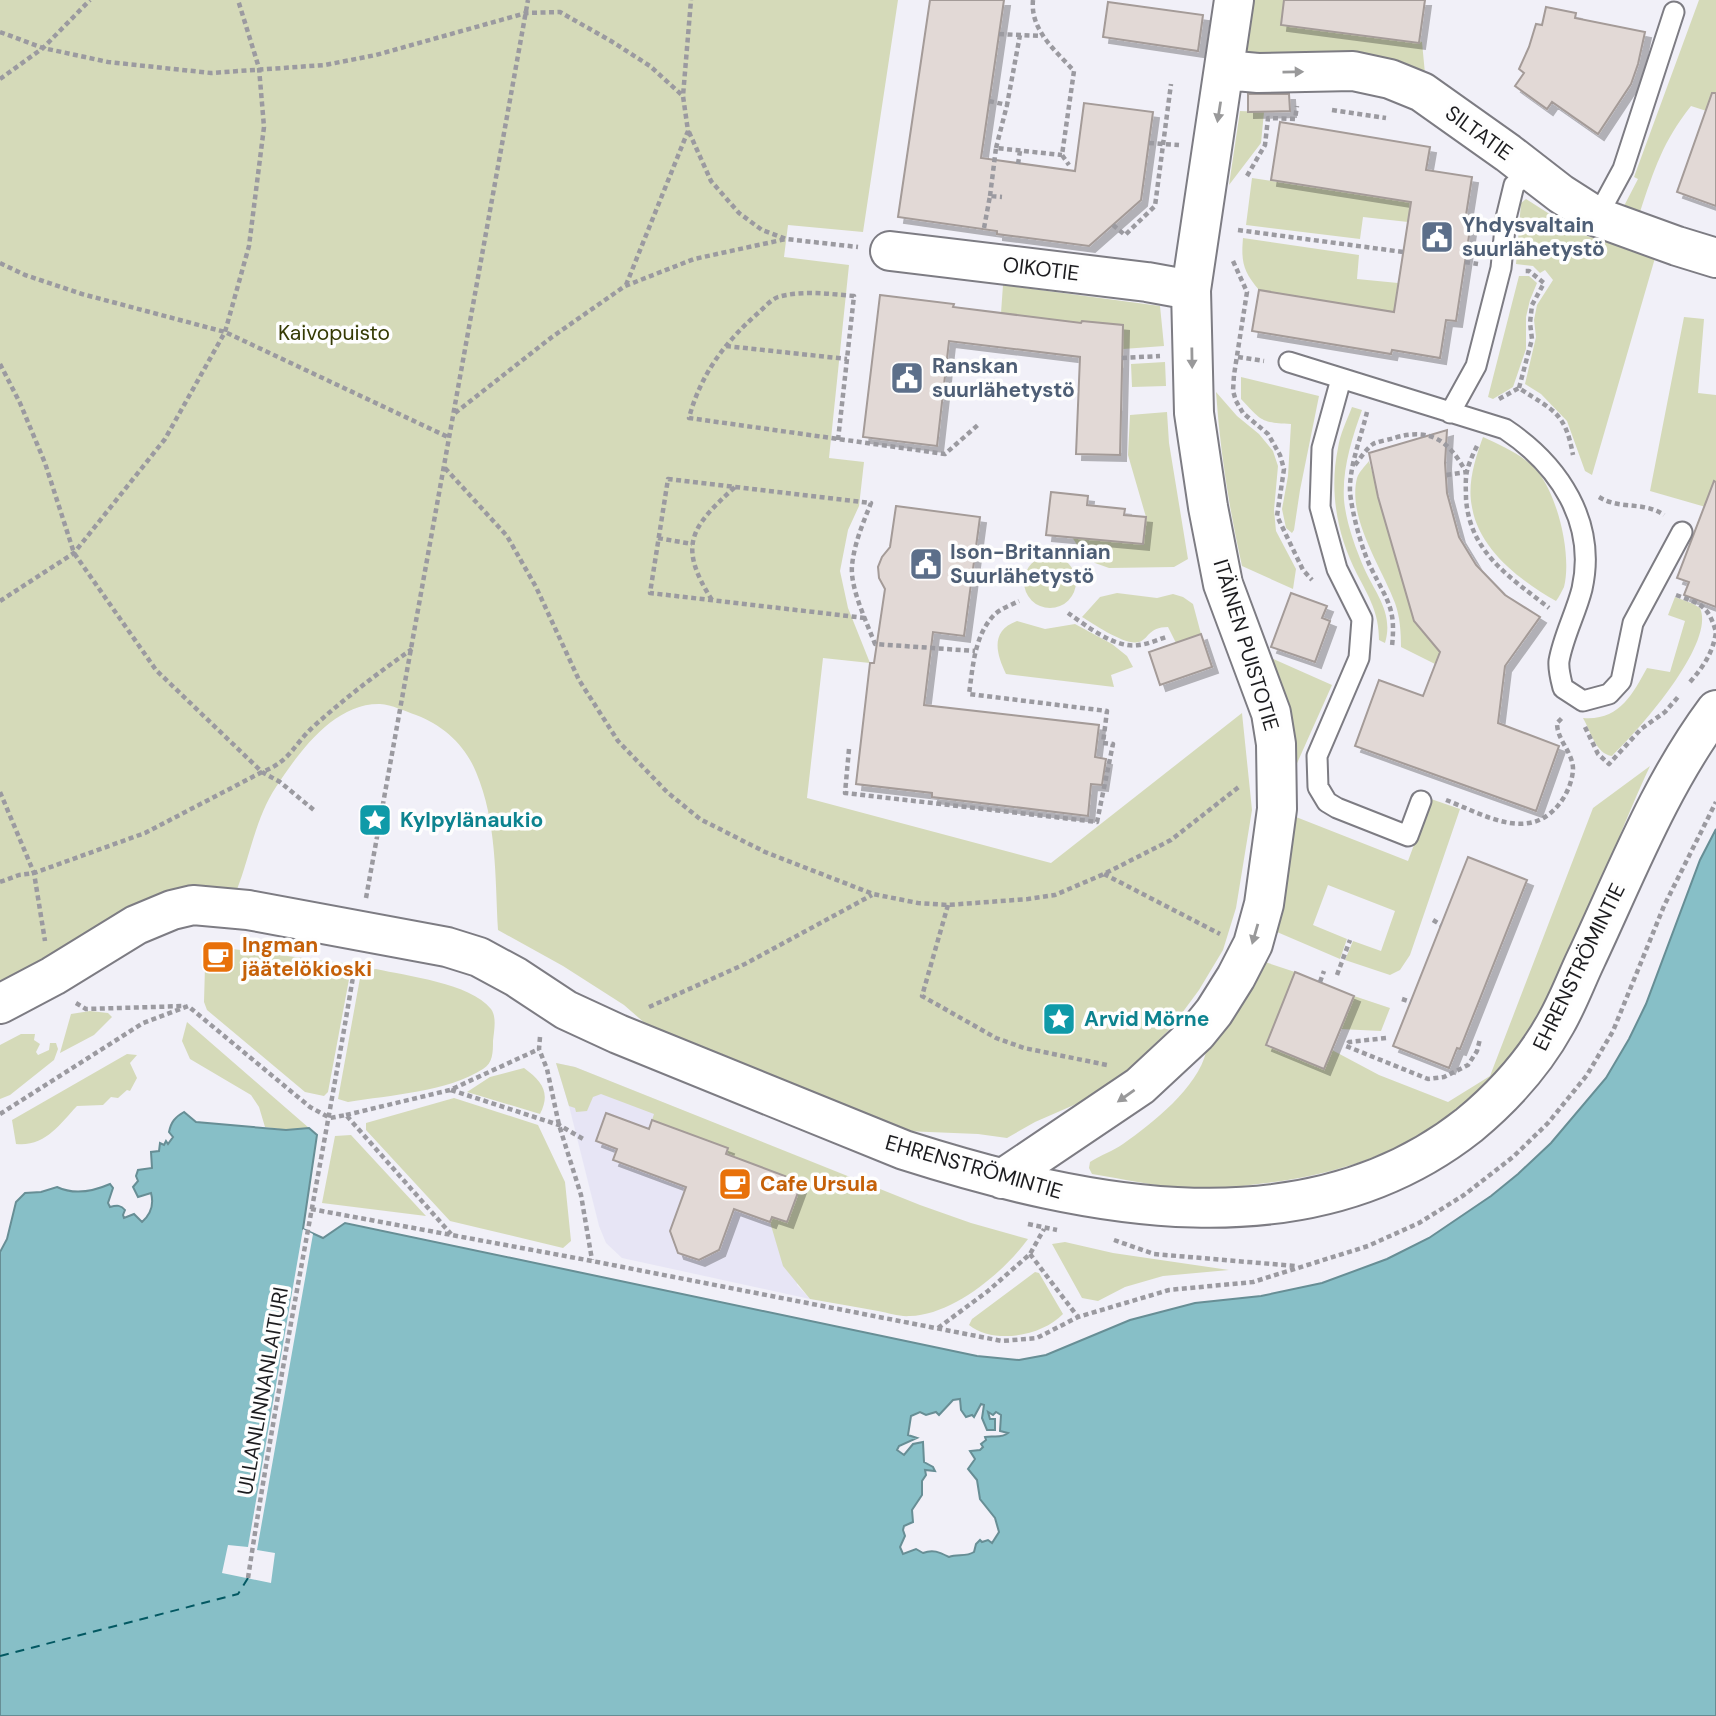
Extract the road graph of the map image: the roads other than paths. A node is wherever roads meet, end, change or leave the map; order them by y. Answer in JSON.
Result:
{"nodes":[{"id":1,"x":1234,"y":0,"type":"edge"},
{"id":2,"x":1674,"y":12,"type":"dead end"},
{"id":3,"x":1225,"y":70,"type":"junction"},
{"id":4,"x":1531,"y":172,"type":"junction"},
{"id":5,"x":1597,"y":217,"type":"junction"},
{"id":6,"x":890,"y":251,"type":"road end"},
{"id":7,"x":1716,"y":258,"type":"edge"},
{"id":8,"x":1191,"y":290,"type":"junction"},
{"id":9,"x":1289,"y":362,"type":"dead end"},
{"id":10,"x":1341,"y":379,"type":"junction"},
{"id":11,"x":1450,"y":413,"type":"junction"},
{"id":12,"x":1678,"y":527,"type":"road end"},
{"id":13,"x":1702,"y":697,"type":"edge"},
{"id":14,"x":1429,"y":799,"type":"road end"},
{"id":15,"x":0,"y":1004,"type":"edge"},
{"id":16,"x":1002,"y":1179,"type":"junction"}],
"edges":[{"from":1,"to":3,"type":"street","name":"ITÄINEN PUISTOTIE"},
{"from":2,"to":5,"type":"lane"},
{"from":3,"to":4,"type":"street","name":"SILTATIE","one_way":true},
{"from":3,"to":8,"type":"street","name":"ITÄINEN PUISTOTIE","one_way":true},
{"from":4,"to":5,"type":"street","name":"SILTATIE"},
{"from":4,"to":11,"type":"lane"},
{"from":5,"to":7,"type":"street","name":"SILTATIE"},
{"from":6,"to":8,"type":"street","name":"OIKOTIE"},
{"from":8,"to":16,"type":"street","name":"ITÄINEN PUISTOTIE","one_way":true},
{"from":9,"to":10,"type":"lane"},
{"from":10,"to":11,"type":"lane"},
{"from":10,"to":14,"type":"lane"},
{"from":11,"to":12,"type":"lane"},
{"from":13,"to":16,"type":"street","name":"EHRENSTRÖMINTIE"},
{"from":15,"to":16,"type":"street","name":"EHRENSTRÖMINTIE"}]}
